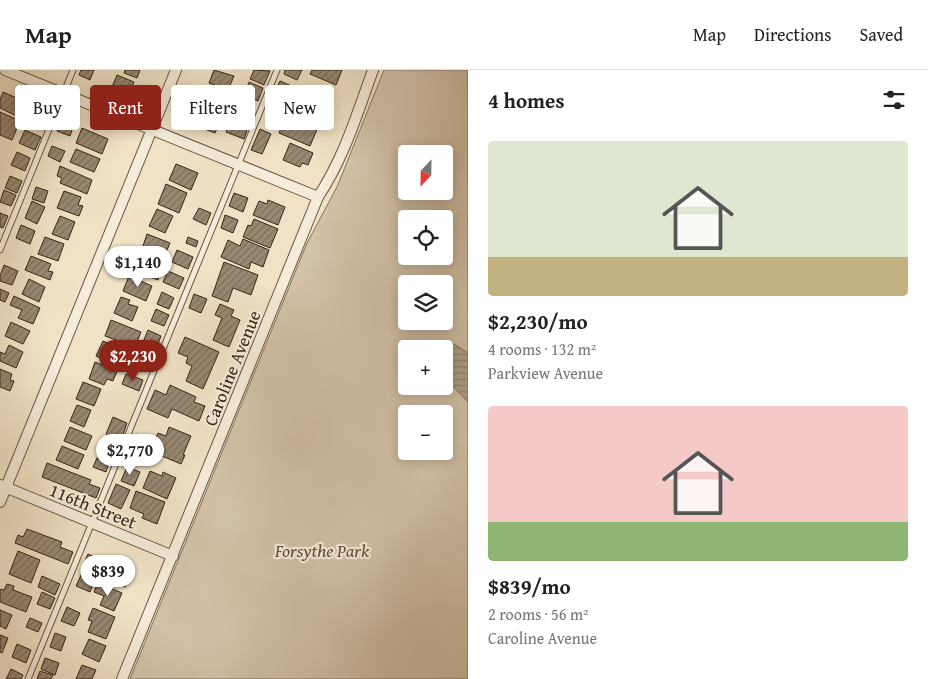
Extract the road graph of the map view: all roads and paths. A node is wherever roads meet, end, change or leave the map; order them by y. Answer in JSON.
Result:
{"nodes":[{"id":1,"x":5,"y":70,"type":"edge"},
{"id":2,"x":73,"y":70,"type":"edge"},
{"id":3,"x":176,"y":70,"type":"edge"},
{"id":4,"x":277,"y":70,"type":"edge"},
{"id":5,"x":373,"y":70,"type":"edge"},
{"id":6,"x":42,"y":85,"type":"edge"},
{"id":7,"x":67,"y":85,"type":"edge"},
{"id":8,"x":161,"y":107,"type":"edge"},
{"id":9,"x":49,"y":130,"type":"edge"},
{"id":10,"x":152,"y":130,"type":"edge"},
{"id":11,"x":154,"y":130,"type":"edge"},
{"id":12,"x":237,"y":164,"type":"junction"},
{"id":13,"x":318,"y":197,"type":"junction"},
{"id":14,"x":0,"y":250,"type":"edge"},
{"id":15,"x":3,"y":487,"type":"edge"},
{"id":16,"x":0,"y":502,"type":"edge"},
{"id":17,"x":91,"y":523,"type":"junction"},
{"id":18,"x":173,"y":556,"type":"junction"},
{"id":19,"x":28,"y":679,"type":"edge"},
{"id":20,"x":122,"y":679,"type":"edge"}],
"edges":[{"from":1,"to":6,"type":"street"},
{"from":2,"to":7,"type":"lane"},
{"from":3,"to":8,"type":"street"},
{"from":4,"to":12,"type":"lane"},
{"from":5,"to":13,"type":"street","name":"Caroline Avenue"},
{"from":9,"to":14,"type":"lane"},
{"from":10,"to":15,"type":"street"},
{"from":11,"to":12,"type":"street"},
{"from":12,"to":13,"type":"street"},
{"from":12,"to":17,"type":"lane"},
{"from":13,"to":18,"type":"street","name":"Caroline Avenue"},
{"from":15,"to":16,"type":"street"},
{"from":15,"to":17,"type":"street","name":"116th Street"},
{"from":17,"to":18,"type":"street","name":"116th Street"},
{"from":17,"to":19,"type":"lane"},
{"from":18,"to":20,"type":"street","name":"Caroline Avenue"}]}
